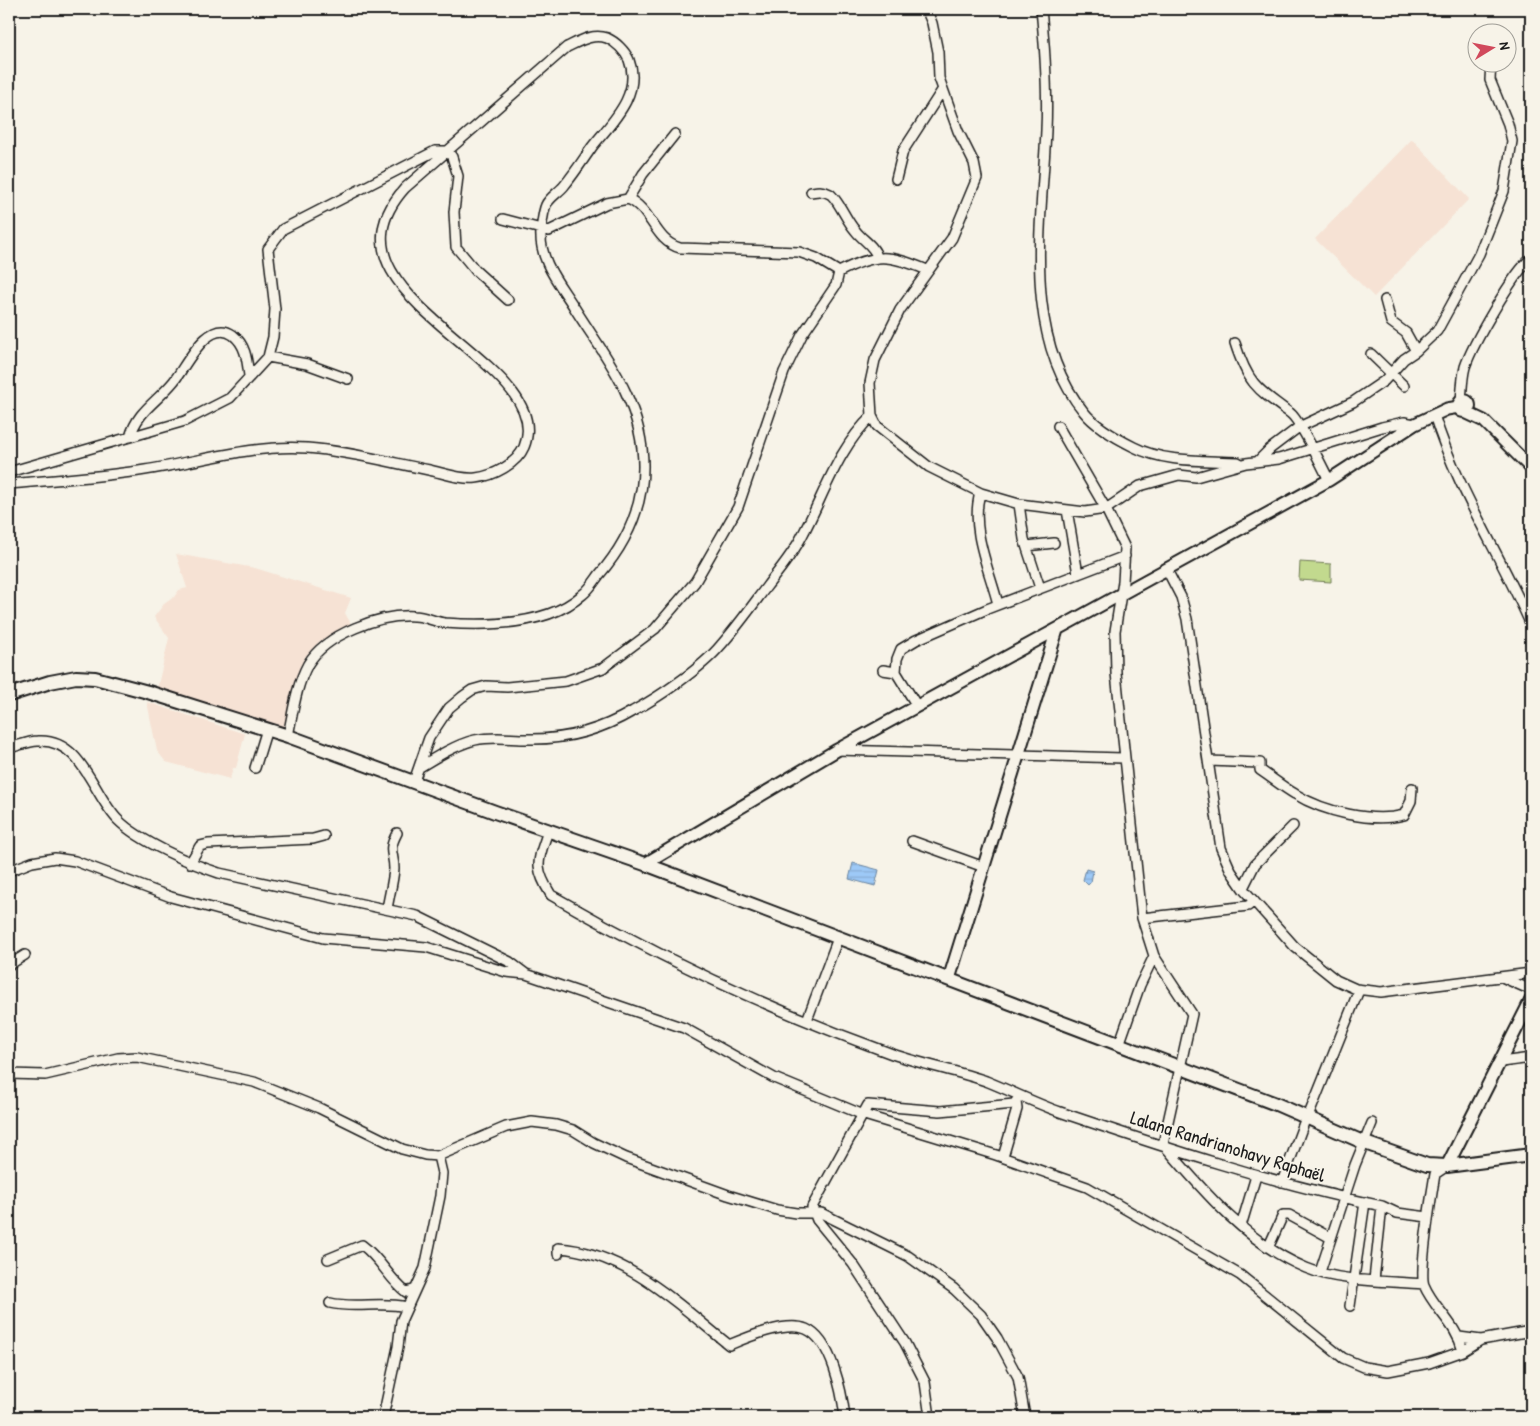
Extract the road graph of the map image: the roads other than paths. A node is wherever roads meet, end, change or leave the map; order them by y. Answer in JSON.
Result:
{"nodes":[{"id":1,"x":926,"y":9,"type":"edge"},
{"id":2,"x":1041,"y":9,"type":"edge"},
{"id":3,"x":1490,"y":72,"type":"edge"},
{"id":4,"x":942,"y":89,"type":"junction"},
{"id":5,"x":675,"y":134,"type":"dead end"},
{"id":6,"x":448,"y":151,"type":"junction"},
{"id":7,"x":896,"y":179,"type":"dead end"},
{"id":8,"x":811,"y":192,"type":"dead end"},
{"id":9,"x":628,"y":199,"type":"junction"},
{"id":10,"x":504,"y":219,"type":"dead end"},
{"id":11,"x":541,"y":231,"type":"junction"},
{"id":12,"x":877,"y":258,"type":"junction"},
{"id":13,"x":1531,"y":259,"type":"edge"},
{"id":14,"x":927,"y":270,"type":"junction"},
{"id":15,"x":839,"y":272,"type":"junction"},
{"id":16,"x":508,"y":300,"type":"dead end"},
{"id":17,"x":1385,"y":300,"type":"dead end"},
{"id":18,"x":1235,"y":343,"type":"dead end"},
{"id":19,"x":1416,"y":351,"type":"junction"},
{"id":20,"x":1371,"y":354,"type":"dead end"},
{"id":21,"x":268,"y":357,"type":"junction"},
{"id":22,"x":1392,"y":372,"type":"junction"},
{"id":23,"x":248,"y":376,"type":"junction"},
{"id":24,"x":348,"y":379,"type":"dead end"},
{"id":25,"x":1404,"y":386,"type":"dead end"},
{"id":26,"x":1465,"y":408,"type":"junction"},
{"id":27,"x":1434,"y":415,"type":"junction"},
{"id":28,"x":872,"y":416,"type":"junction"},
{"id":29,"x":1415,"y":424,"type":"junction"},
{"id":30,"x":1058,"y":426,"type":"dead end"},
{"id":31,"x":1299,"y":427,"type":"junction"},
{"id":32,"x":130,"y":437,"type":"junction"},
{"id":33,"x":1312,"y":448,"type":"junction"},
{"id":34,"x":1258,"y":461,"type":"junction"},
{"id":35,"x":1246,"y":463,"type":"junction"},
{"id":36,"x":1531,"y":468,"type":"edge"},
{"id":37,"x":9,"y":472,"type":"edge"},
{"id":38,"x":1329,"y":480,"type":"junction"},
{"id":39,"x":9,"y":484,"type":"edge"},
{"id":40,"x":980,"y":493,"type":"junction"},
{"id":41,"x":1019,"y":504,"type":"junction"},
{"id":42,"x":1106,"y":509,"type":"junction"},
{"id":43,"x":1067,"y":510,"type":"junction"},
{"id":44,"x":1054,"y":543,"type":"dead end"},
{"id":45,"x":1027,"y":546,"type":"junction"},
{"id":46,"x":1124,"y":556,"type":"junction"},
{"id":47,"x":1167,"y":570,"type":"junction"},
{"id":48,"x":1078,"y":574,"type":"junction"},
{"id":49,"x":1040,"y":588,"type":"junction"},
{"id":50,"x":1120,"y":594,"type":"junction"},
{"id":51,"x":998,"y":604,"type":"junction"},
{"id":52,"x":1531,"y":625,"type":"edge"},
{"id":53,"x":1057,"y":630,"type":"junction"},
{"id":54,"x":883,"y":670,"type":"dead end"},
{"id":55,"x":896,"y":672,"type":"junction"},
{"id":56,"x":9,"y":695,"type":"edge"},
{"id":57,"x":917,"y":706,"type":"junction"},
{"id":58,"x":267,"y":729,"type":"junction"},
{"id":59,"x":288,"y":736,"type":"junction"},
{"id":60,"x":9,"y":748,"type":"edge"},
{"id":61,"x":837,"y":750,"type":"junction"},
{"id":62,"x":1020,"y":756,"type":"junction"},
{"id":63,"x":1123,"y":758,"type":"junction"},
{"id":64,"x":1209,"y":761,"type":"junction"},
{"id":65,"x":420,"y":767,"type":"junction"},
{"id":66,"x":255,"y":768,"type":"dead end"},
{"id":67,"x":414,"y":782,"type":"junction"},
{"id":68,"x":1412,"y":788,"type":"dead end"},
{"id":69,"x":1293,"y":826,"type":"dead end"},
{"id":70,"x":548,"y":830,"type":"junction"},
{"id":71,"x":397,"y":833,"type":"dead end"},
{"id":72,"x":324,"y":836,"type":"dead end"},
{"id":73,"x":912,"y":841,"type":"dead end"},
{"id":74,"x":190,"y":863,"type":"junction"},
{"id":75,"x":645,"y":864,"type":"junction"},
{"id":76,"x":984,"y":867,"type":"junction"},
{"id":77,"x":9,"y":870,"type":"edge"},
{"id":78,"x":1243,"y":888,"type":"junction"},
{"id":79,"x":1254,"y":901,"type":"junction"},
{"id":80,"x":387,"y":909,"type":"junction"},
{"id":81,"x":1142,"y":918,"type":"junction"},
{"id":82,"x":838,"y":938,"type":"junction"},
{"id":83,"x":25,"y":955,"type":"dead end"},
{"id":84,"x":1154,"y":956,"type":"junction"},
{"id":85,"x":9,"y":965,"type":"edge"},
{"id":86,"x":1531,"y":973,"type":"edge"},
{"id":87,"x":526,"y":974,"type":"junction"},
{"id":88,"x":1504,"y":978,"type":"junction"},
{"id":89,"x":949,"y":979,"type":"junction"},
{"id":90,"x":1359,"y":990,"type":"junction"},
{"id":91,"x":1531,"y":990,"type":"edge"},
{"id":92,"x":1531,"y":1000,"type":"edge"},
{"id":93,"x":807,"y":1020,"type":"junction"},
{"id":94,"x":1119,"y":1045,"type":"junction"},
{"id":95,"x":1531,"y":1058,"type":"edge"},
{"id":96,"x":1501,"y":1062,"type":"junction"},
{"id":97,"x":1180,"y":1068,"type":"junction"},
{"id":98,"x":9,"y":1074,"type":"edge"},
{"id":99,"x":1018,"y":1099,"type":"junction"},
{"id":100,"x":861,"y":1114,"type":"junction"},
{"id":101,"x":1308,"y":1117,"type":"junction"},
{"id":102,"x":1372,"y":1123,"type":"dead end"},
{"id":103,"x":1365,"y":1142,"type":"junction"},
{"id":104,"x":1163,"y":1144,"type":"junction"},
{"id":105,"x":1531,"y":1155,"type":"edge"},
{"id":106,"x":438,"y":1156,"type":"junction"},
{"id":107,"x":1003,"y":1157,"type":"junction"},
{"id":108,"x":1447,"y":1166,"type":"junction"},
{"id":109,"x":1256,"y":1176,"type":"junction"},
{"id":110,"x":1282,"y":1182,"type":"junction"},
{"id":111,"x":1344,"y":1198,"type":"junction"},
{"id":112,"x":1365,"y":1202,"type":"junction"},
{"id":113,"x":1382,"y":1206,"type":"junction"},
{"id":114,"x":813,"y":1213,"type":"junction"},
{"id":115,"x":1428,"y":1217,"type":"junction"},
{"id":116,"x":1241,"y":1226,"type":"junction"},
{"id":117,"x":1331,"y":1238,"type":"junction"},
{"id":118,"x":1269,"y":1246,"type":"junction"},
{"id":119,"x":558,"y":1254,"type":"dead end"},
{"id":120,"x":328,"y":1259,"type":"dead end"},
{"id":121,"x":1320,"y":1272,"type":"junction"},
{"id":122,"x":1355,"y":1278,"type":"junction"},
{"id":123,"x":1374,"y":1280,"type":"junction"},
{"id":124,"x":1424,"y":1284,"type":"junction"},
{"id":125,"x":413,"y":1290,"type":"junction"},
{"id":126,"x":330,"y":1303,"type":"dead end"},
{"id":127,"x":1350,"y":1306,"type":"dead end"},
{"id":128,"x":407,"y":1307,"type":"junction"},
{"id":129,"x":1531,"y":1331,"type":"edge"},
{"id":130,"x":1459,"y":1337,"type":"junction"},
{"id":131,"x":1481,"y":1340,"type":"junction"},
{"id":132,"x":1463,"y":1352,"type":"junction"},
{"id":133,"x":382,"y":1417,"type":"edge"},
{"id":134,"x":845,"y":1417,"type":"edge"},
{"id":135,"x":930,"y":1417,"type":"edge"},
{"id":136,"x":1025,"y":1417,"type":"edge"}],
"edges":[{"from":1,"to":4,"type":"street"},
{"from":2,"to":35,"type":"street"},
{"from":3,"to":19,"type":"street"},
{"from":4,"to":7,"type":"street"},
{"from":4,"to":14,"type":"street"},
{"from":5,"to":9,"type":"street"},
{"from":6,"to":11,"type":"street"},
{"from":6,"to":16,"type":"street"},
{"from":6,"to":21,"type":"street"},
{"from":6,"to":39,"type":"street"},
{"from":8,"to":12,"type":"street"},
{"from":9,"to":11,"type":"street"},
{"from":9,"to":15,"type":"street"},
{"from":10,"to":11,"type":"street"},
{"from":11,"to":59,"type":"street"},
{"from":12,"to":14,"type":"street"},
{"from":12,"to":15,"type":"street"},
{"from":13,"to":26,"type":"street"},
{"from":14,"to":28,"type":"street"},
{"from":15,"to":65,"type":"street"},
{"from":17,"to":19,"type":"street"},
{"from":18,"to":31,"type":"street"},
{"from":19,"to":22,"type":"street"},
{"from":20,"to":22,"type":"street"},
{"from":21,"to":23,"type":"street"},
{"from":21,"to":24,"type":"street"},
{"from":22,"to":25,"type":"street"},
{"from":22,"to":31,"type":"street"},
{"from":23,"to":32,"type":"street"},
{"from":23,"to":32,"type":"street"},
{"from":26,"to":27,"type":"street"},
{"from":26,"to":36,"type":"street"},
{"from":27,"to":29,"type":"street"},
{"from":27,"to":52,"type":"street"},
{"from":28,"to":40,"type":"street"},
{"from":28,"to":65,"type":"street"},
{"from":29,"to":33,"type":"street"},
{"from":29,"to":38,"type":"street"},
{"from":30,"to":42,"type":"street"},
{"from":31,"to":33,"type":"street"},
{"from":31,"to":34,"type":"street"},
{"from":32,"to":37,"type":"street"},
{"from":33,"to":34,"type":"street"},
{"from":33,"to":38,"type":"street"},
{"from":34,"to":35,"type":"street"},
{"from":35,"to":42,"type":"street"},
{"from":38,"to":47,"type":"street"},
{"from":40,"to":41,"type":"street"},
{"from":40,"to":51,"type":"street"},
{"from":41,"to":43,"type":"street"},
{"from":41,"to":45,"type":"street"},
{"from":42,"to":43,"type":"street"},
{"from":42,"to":46,"type":"street"},
{"from":43,"to":48,"type":"street"},
{"from":44,"to":45,"type":"street"},
{"from":45,"to":49,"type":"street"},
{"from":46,"to":48,"type":"street"},
{"from":46,"to":50,"type":"street"},
{"from":47,"to":50,"type":"street"},
{"from":47,"to":64,"type":"street"},
{"from":48,"to":49,"type":"street"},
{"from":49,"to":51,"type":"street"},
{"from":50,"to":53,"type":"street"},
{"from":50,"to":63,"type":"street"},
{"from":51,"to":55,"type":"street"},
{"from":53,"to":57,"type":"street"},
{"from":53,"to":62,"type":"street"},
{"from":54,"to":55,"type":"street"},
{"from":55,"to":57,"type":"street"},
{"from":56,"to":58,"type":"main road"},
{"from":57,"to":61,"type":"street"},
{"from":58,"to":59,"type":"main road"},
{"from":58,"to":66,"type":"street"},
{"from":59,"to":67,"type":"main road"},
{"from":60,"to":74,"type":"street"},
{"from":61,"to":62,"type":"street"},
{"from":61,"to":75,"type":"street"},
{"from":62,"to":63,"type":"street"},
{"from":62,"to":76,"type":"street"},
{"from":63,"to":81,"type":"street"},
{"from":64,"to":68,"type":"street"},
{"from":64,"to":78,"type":"street"},
{"from":65,"to":67,"type":"street"},
{"from":67,"to":70,"type":"main road"},
{"from":69,"to":78,"type":"street"},
{"from":70,"to":75,"type":"main road"},
{"from":70,"to":93,"type":"street","name":"Lalana Randrianohavy Raphaël"},
{"from":71,"to":80,"type":"street"},
{"from":72,"to":74,"type":"street"},
{"from":73,"to":76,"type":"street"},
{"from":74,"to":80,"type":"street"},
{"from":75,"to":82,"type":"main road"},
{"from":76,"to":89,"type":"street"},
{"from":77,"to":87,"type":"street"},
{"from":78,"to":79,"type":"street"},
{"from":79,"to":81,"type":"street"},
{"from":79,"to":90,"type":"street"},
{"from":80,"to":87,"type":"street"},
{"from":81,"to":84,"type":"street"},
{"from":82,"to":89,"type":"main road"},
{"from":82,"to":93,"type":"street"},
{"from":83,"to":85,"type":"street"},
{"from":84,"to":94,"type":"street"},
{"from":84,"to":97,"type":"street"},
{"from":86,"to":88,"type":"street"},
{"from":87,"to":100,"type":"street"},
{"from":88,"to":90,"type":"street"},
{"from":88,"to":91,"type":"street"},
{"from":89,"to":94,"type":"main road"},
{"from":90,"to":101,"type":"street"},
{"from":92,"to":96,"type":"street"},
{"from":93,"to":99,"type":"street","name":"Lalana Randrianohavy Raphaël"},
{"from":94,"to":97,"type":"main road"},
{"from":95,"to":96,"type":"street"},
{"from":96,"to":108,"type":"street"},
{"from":97,"to":101,"type":"main road"},
{"from":97,"to":104,"type":"street"},
{"from":98,"to":106,"type":"street"},
{"from":99,"to":100,"type":"street"},
{"from":99,"to":104,"type":"street","name":"Lalana Randrianohavy Raphaël"},
{"from":99,"to":107,"type":"street"},
{"from":100,"to":107,"type":"street"},
{"from":100,"to":114,"type":"street"},
{"from":101,"to":103,"type":"main road"},
{"from":101,"to":110,"type":"street"},
{"from":102,"to":103,"type":"street"},
{"from":103,"to":108,"type":"main road"},
{"from":103,"to":111,"type":"street"},
{"from":104,"to":109,"type":"street","name":"Lalana Randrianohavy Raphaël"},
{"from":104,"to":116,"type":"street"},
{"from":105,"to":108,"type":"main road"},
{"from":106,"to":114,"type":"street"},
{"from":106,"to":125,"type":"street"},
{"from":107,"to":132,"type":"street"},
{"from":108,"to":115,"type":"street"},
{"from":109,"to":110,"type":"street","name":"Lalana Randrianohavy Raphaël"},
{"from":109,"to":116,"type":"street"},
{"from":110,"to":111,"type":"street","name":"Lalana Randrianohavy Raphaël"},
{"from":111,"to":112,"type":"street","name":"Lalana Randrianohavy Raphaël"},
{"from":111,"to":117,"type":"street"},
{"from":112,"to":113,"type":"street","name":"Lalana Randrianohavy Raphaël"},
{"from":112,"to":122,"type":"street"},
{"from":113,"to":115,"type":"street","name":"Lalana Randrianohavy Raphaël"},
{"from":113,"to":123,"type":"street"},
{"from":114,"to":135,"type":"street"},
{"from":114,"to":136,"type":"street"},
{"from":115,"to":124,"type":"street"},
{"from":116,"to":118,"type":"street"},
{"from":117,"to":118,"type":"street"},
{"from":117,"to":121,"type":"street"},
{"from":118,"to":121,"type":"street"},
{"from":119,"to":134,"type":"street"},
{"from":120,"to":125,"type":"street"},
{"from":121,"to":122,"type":"street"},
{"from":122,"to":123,"type":"street"},
{"from":122,"to":127,"type":"street"},
{"from":123,"to":124,"type":"street"},
{"from":124,"to":130,"type":"street"},
{"from":125,"to":128,"type":"street"},
{"from":126,"to":128,"type":"street"},
{"from":128,"to":133,"type":"street"},
{"from":129,"to":131,"type":"street"},
{"from":130,"to":131,"type":"street"},
{"from":130,"to":132,"type":"street"},
{"from":131,"to":132,"type":"street"}]}
